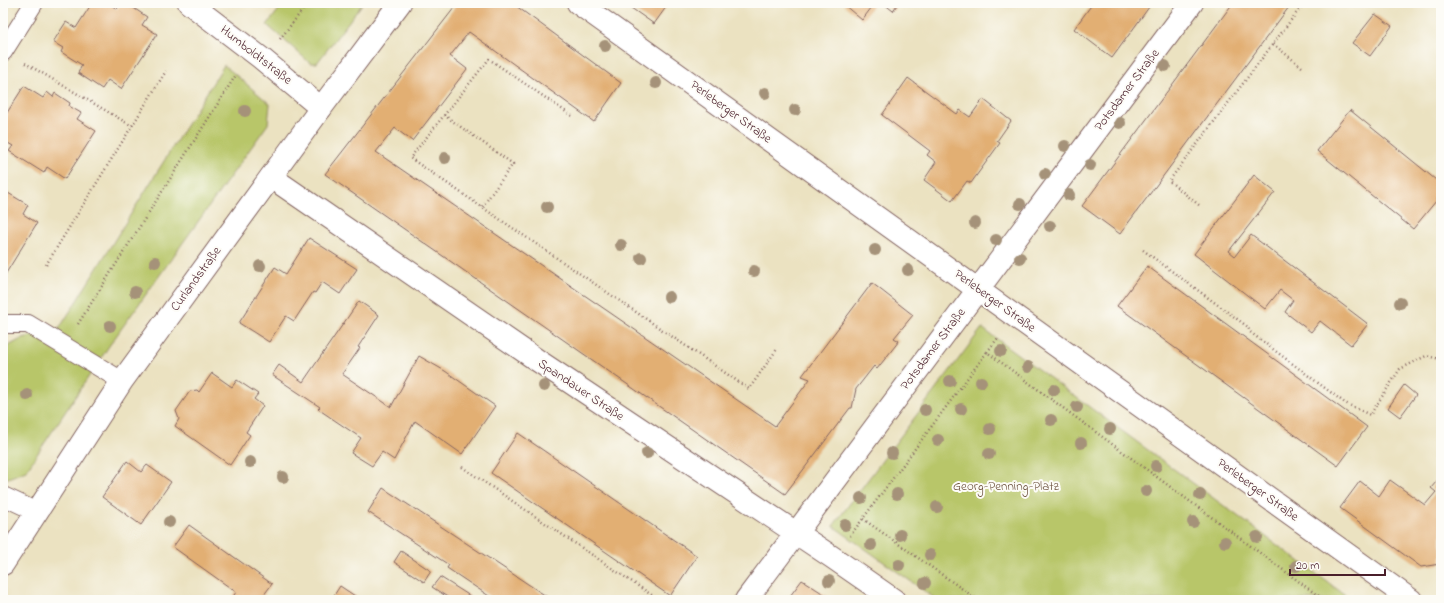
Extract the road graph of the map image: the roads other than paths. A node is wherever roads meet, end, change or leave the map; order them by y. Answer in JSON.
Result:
{"nodes":[{"id":1,"x":34,"y":3,"type":"edge"},
{"id":2,"x":189,"y":3,"type":"edge"},
{"id":3,"x":400,"y":3,"type":"edge"},
{"id":4,"x":578,"y":3,"type":"edge"},
{"id":5,"x":1192,"y":3,"type":"edge"},
{"id":6,"x":4,"y":51,"type":"edge"},
{"id":7,"x":321,"y":108,"type":"junction"},
{"id":8,"x":271,"y":177,"type":"junction"},
{"id":9,"x":978,"y":288,"type":"junction"},
{"id":10,"x":3,"y":324,"type":"edge"},
{"id":11,"x":122,"y":381,"type":"junction"},
{"id":12,"x":3,"y":496,"type":"edge"},
{"id":13,"x":37,"y":512,"type":"junction"},
{"id":14,"x":796,"y":533,"type":"junction"},
{"id":15,"x":3,"y":564,"type":"edge"},
{"id":16,"x":746,"y":600,"type":"edge"},
{"id":17,"x":894,"y":600,"type":"edge"},
{"id":18,"x":1411,"y":600,"type":"edge"}],
"edges":[{"from":1,"to":6,"type":"lane"},
{"from":2,"to":7,"type":"street","name":"Humboldtstraße"},
{"from":3,"to":7,"type":"street","name":"Curlandstraße"},
{"from":4,"to":9,"type":"street","name":"Perleberger Straße"},
{"from":5,"to":9,"type":"street","name":"Potsdamer Straße"},
{"from":7,"to":8,"type":"street","name":"Curlandstraße"},
{"from":8,"to":11,"type":"street","name":"Curlandstraße"},
{"from":8,"to":14,"type":"street","name":"Spandauer Straße"},
{"from":9,"to":14,"type":"street","name":"Potsdamer Straße"},
{"from":9,"to":18,"type":"street","name":"Perleberger Straße"},
{"from":10,"to":11,"type":"lane"},
{"from":11,"to":13,"type":"street","name":"Curlandstraße"},
{"from":12,"to":13,"type":"lane"},
{"from":13,"to":15,"type":"street","name":"Curlandstraße"},
{"from":14,"to":16,"type":"street","name":"Potsdamer Straße"},
{"from":14,"to":17,"type":"street","name":"Spandauer Straße"}]}
